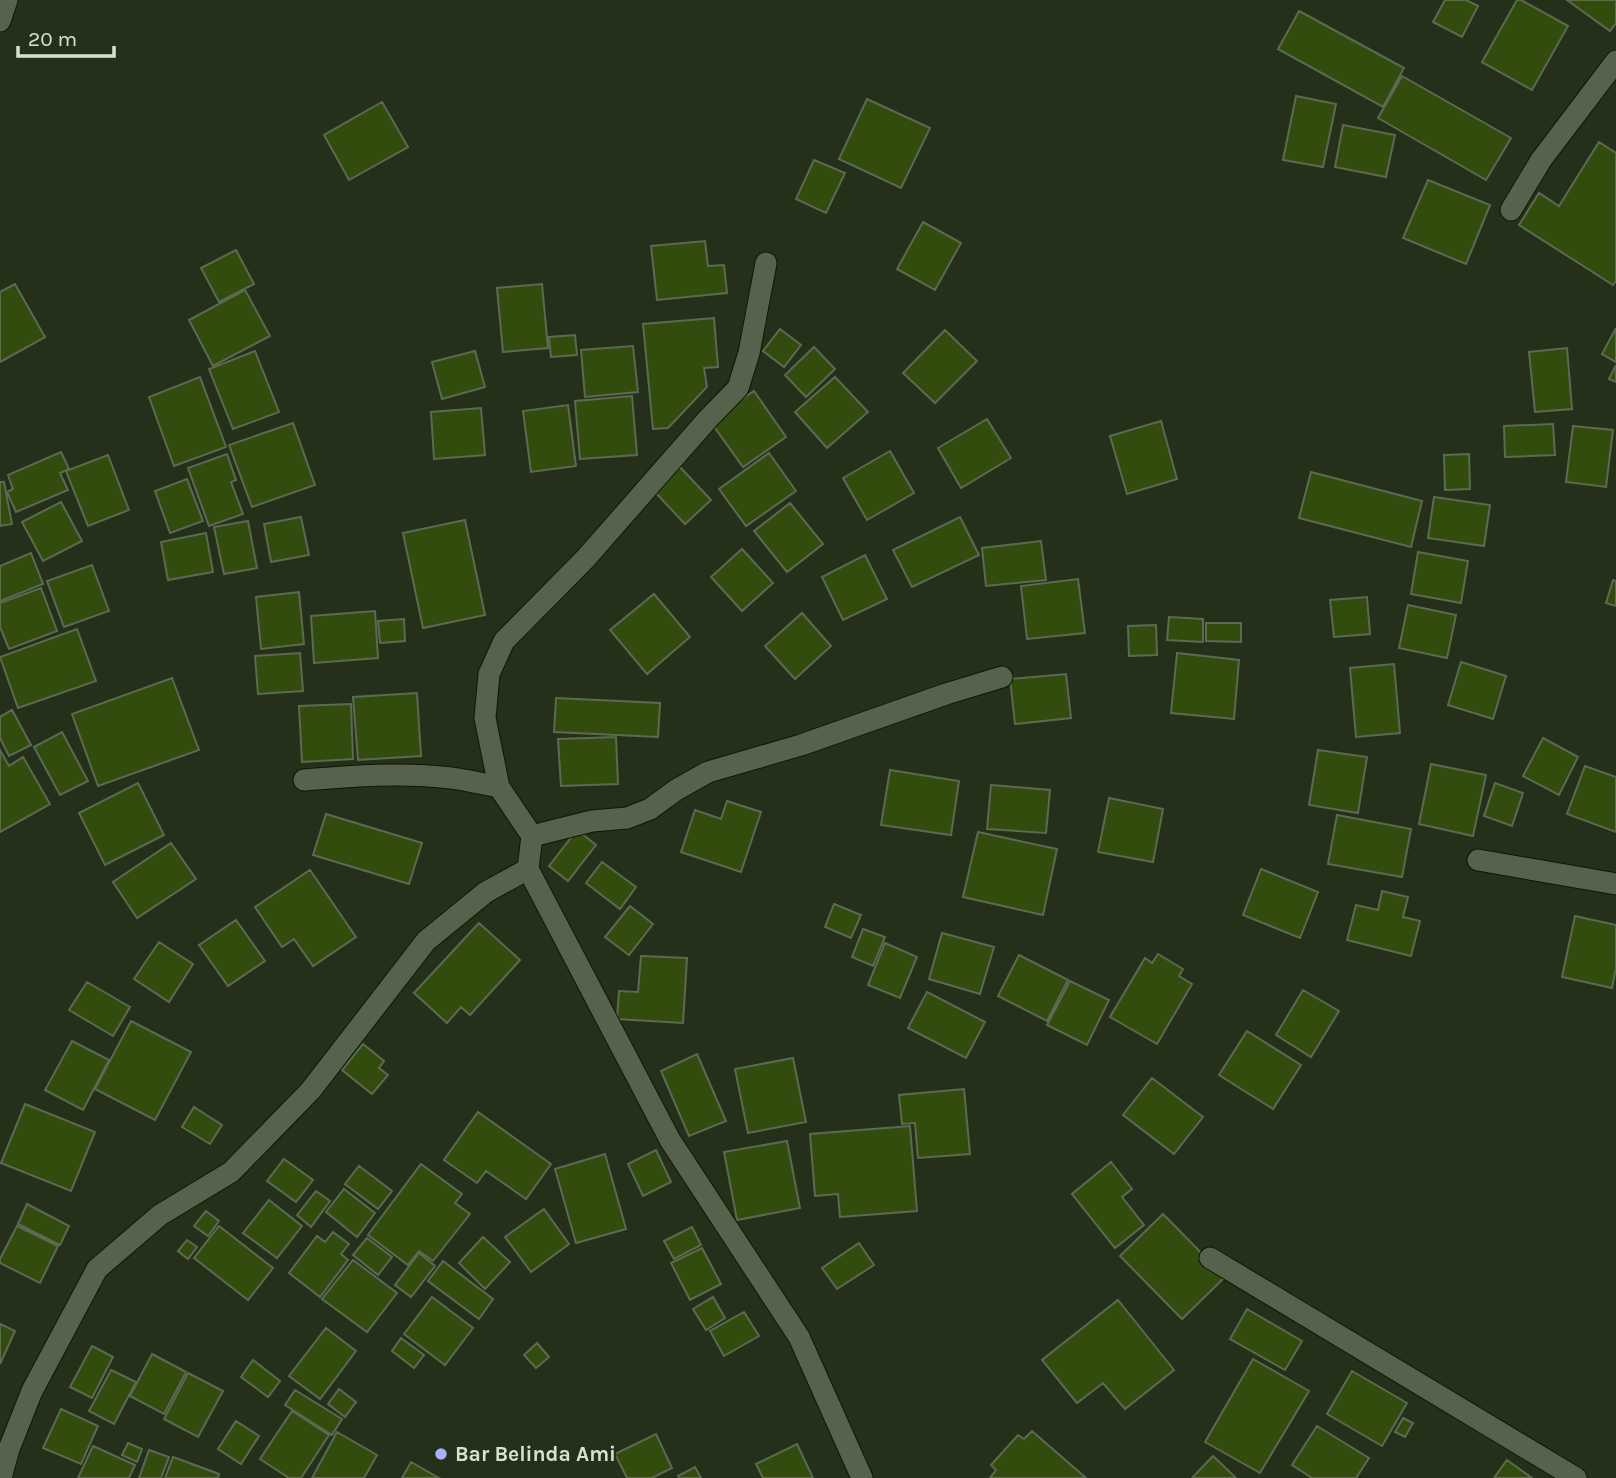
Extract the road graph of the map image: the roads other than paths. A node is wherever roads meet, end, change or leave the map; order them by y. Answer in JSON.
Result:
{"nodes":[{"id":1,"x":7,"y":0,"type":"edge"},
{"id":2,"x":0,"y":21,"type":"edge"},
{"id":3,"x":1616,"y":61,"type":"edge"},
{"id":4,"x":1511,"y":210,"type":"dead end"},
{"id":5,"x":766,"y":263,"type":"dead end"},
{"id":6,"x":1002,"y":677,"type":"dead end"},
{"id":7,"x":304,"y":780,"type":"dead end"},
{"id":8,"x":499,"y":787,"type":"junction"},
{"id":9,"x":532,"y":836,"type":"junction"},
{"id":10,"x":1478,"y":860,"type":"dead end"},
{"id":11,"x":528,"y":869,"type":"junction"},
{"id":12,"x":1616,"y":884,"type":"edge"},
{"id":13,"x":1210,"y":1258,"type":"dead end"},
{"id":14,"x":5,"y":1447,"type":"edge"},
{"id":15,"x":1,"y":1478,"type":"edge"},
{"id":16,"x":862,"y":1478,"type":"edge"},
{"id":17,"x":1576,"y":1478,"type":"edge"}],
"edges":[{"from":1,"to":2,"type":"street"},
{"from":3,"to":4,"type":"street"},
{"from":5,"to":8,"type":"street"},
{"from":6,"to":9,"type":"street"},
{"from":7,"to":8,"type":"street"},
{"from":8,"to":9,"type":"street"},
{"from":9,"to":11,"type":"street"},
{"from":10,"to":12,"type":"street"},
{"from":11,"to":14,"type":"street"},
{"from":11,"to":16,"type":"street"},
{"from":13,"to":17,"type":"street"},
{"from":14,"to":15,"type":"street"}]}
